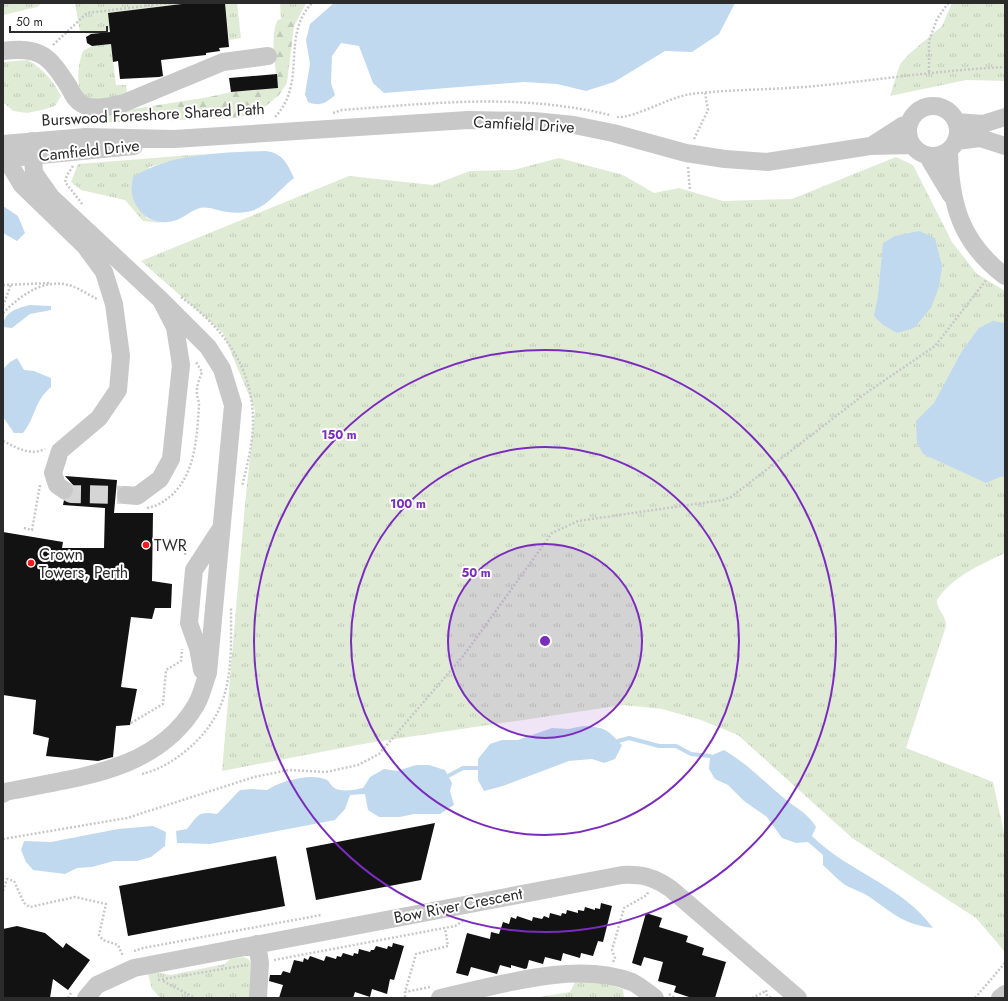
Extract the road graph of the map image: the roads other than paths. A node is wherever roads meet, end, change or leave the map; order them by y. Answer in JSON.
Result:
{"nodes":[{"id":1,"x":3,"y":51,"type":"edge"},
{"id":2,"x":268,"y":56,"type":"dead end"},
{"id":3,"x":1005,"y":117,"type":"edge"},
{"id":4,"x":957,"y":122,"type":"junction"},
{"id":5,"x":909,"y":124,"type":"junction"},
{"id":6,"x":912,"y":145,"type":"junction"},
{"id":7,"x":870,"y":146,"type":"junction"},
{"id":8,"x":953,"y":146,"type":"junction"},
{"id":9,"x":1005,"y":146,"type":"edge"},
{"id":10,"x":32,"y":149,"type":"junction"},
{"id":11,"x":6,"y":151,"type":"edge"},
{"id":12,"x":927,"y":155,"type":"junction"},
{"id":13,"x":953,"y":197,"type":"junction"},
{"id":14,"x":1000,"y":272,"type":"edge"},
{"id":15,"x":168,"y":296,"type":"junction"},
{"id":16,"x":64,"y":490,"type":"tunnel mouth"},
{"id":17,"x":126,"y":496,"type":"tunnel mouth"},
{"id":18,"x":221,"y":528,"type":"junction"},
{"id":19,"x":205,"y":681,"type":"junction"},
{"id":20,"x":3,"y":794,"type":"edge"},
{"id":21,"x":257,"y":944,"type":"junction"},
{"id":22,"x":779,"y":993,"type":"edge"},
{"id":23,"x":1005,"y":994,"type":"edge"},
{"id":24,"x":86,"y":998,"type":"edge"},
{"id":25,"x":258,"y":998,"type":"edge"},
{"id":26,"x":440,"y":998,"type":"edge"},
{"id":27,"x":654,"y":998,"type":"edge"},
{"id":28,"x":1000,"y":998,"type":"edge"}],
"edges":[{"from":1,"to":2,"type":"street"},
{"from":3,"to":4,"type":"street"},
{"from":4,"to":5,"type":"street"},
{"from":4,"to":8,"type":"street"},
{"from":5,"to":6,"type":"street"},
{"from":5,"to":7,"type":"street"},
{"from":6,"to":7,"type":"street","name":"Camfield Drive"},
{"from":6,"to":12,"type":"street"},
{"from":7,"to":10,"type":"street","name":"Camfield Drive"},
{"from":8,"to":9,"type":"street"},
{"from":8,"to":12,"type":"street"},
{"from":8,"to":13,"type":"street"},
{"from":10,"to":11,"type":"street","name":"Camfield Drive"},
{"from":10,"to":15,"type":"street"},
{"from":11,"to":16,"type":"street"},
{"from":12,"to":13,"type":"street"},
{"from":13,"to":14,"type":"street"},
{"from":15,"to":17,"type":"street"},
{"from":15,"to":18,"type":"street"},
{"from":18,"to":19,"type":"street"},
{"from":18,"to":19,"type":"street"},
{"from":19,"to":20,"type":"street"},
{"from":21,"to":22,"type":"street","name":"Bow River Crescent"},
{"from":21,"to":24,"type":"street","name":"Bow River Crescent"},
{"from":21,"to":25,"type":"street"},
{"from":23,"to":28,"type":"street"},
{"from":26,"to":27,"type":"street"}]}
